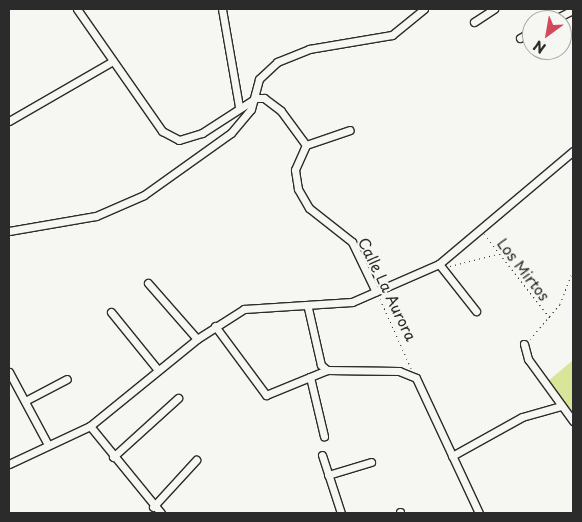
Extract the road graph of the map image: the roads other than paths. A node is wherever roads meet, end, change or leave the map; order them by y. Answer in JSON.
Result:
{"nodes":[{"id":1,"x":77,"y":9,"type":"edge"},
{"id":2,"x":222,"y":9,"type":"edge"},
{"id":3,"x":424,"y":9,"type":"edge"},
{"id":4,"x":494,"y":9,"type":"edge"},
{"id":5,"x":474,"y":22,"type":"dead end"},
{"id":6,"x":113,"y":60,"type":"junction"},
{"id":7,"x":256,"y":98,"type":"junction"},
{"id":8,"x":239,"y":106,"type":"junction"},
{"id":9,"x":9,"y":121,"type":"edge"},
{"id":10,"x":350,"y":130,"type":"dead end"},
{"id":11,"x":306,"y":145,"type":"junction"},
{"id":12,"x":573,"y":151,"type":"edge"},
{"id":13,"x":9,"y":231,"type":"edge"},
{"id":14,"x":438,"y":264,"type":"junction"},
{"id":15,"x":148,"y":283,"type":"dead end"},
{"id":16,"x":376,"y":292,"type":"junction"},
{"id":17,"x":308,"y":308,"type":"junction"},
{"id":18,"x":476,"y":311,"type":"dead end"},
{"id":19,"x":111,"y":312,"type":"dead end"},
{"id":20,"x":214,"y":326,"type":"junction"},
{"id":21,"x":197,"y":340,"type":"junction"},
{"id":22,"x":524,"y":344,"type":"road end"},
{"id":23,"x":158,"y":370,"type":"junction"},
{"id":24,"x":327,"y":370,"type":"junction"},
{"id":25,"x":9,"y":372,"type":"edge"},
{"id":26,"x":310,"y":377,"type":"junction"},
{"id":27,"x":67,"y":379,"type":"dead end"},
{"id":28,"x":11,"y":383,"type":"edge"},
{"id":29,"x":178,"y":398,"type":"dead end"},
{"id":30,"x":25,"y":401,"type":"junction"},
{"id":31,"x":561,"y":406,"type":"junction"},
{"id":32,"x":573,"y":421,"type":"edge"},
{"id":33,"x":90,"y":426,"type":"junction"},
{"id":34,"x":324,"y":436,"type":"dead end"},
{"id":35,"x":47,"y":443,"type":"junction"},
{"id":36,"x":322,"y":455,"type":"dead end"},
{"id":37,"x":452,"y":456,"type":"junction"},
{"id":38,"x":113,"y":457,"type":"junction"},
{"id":39,"x":196,"y":460,"type":"dead end"},
{"id":40,"x":371,"y":462,"type":"dead end"},
{"id":41,"x":9,"y":464,"type":"edge"},
{"id":42,"x":328,"y":475,"type":"junction"},
{"id":43,"x":153,"y":507,"type":"junction"},
{"id":44,"x":161,"y":513,"type":"edge"},
{"id":45,"x":340,"y":513,"type":"edge"},
{"id":46,"x":479,"y":513,"type":"edge"}],
"edges":[{"from":1,"to":6,"type":"street"},
{"from":2,"to":8,"type":"street"},
{"from":3,"to":7,"type":"street"},
{"from":4,"to":5,"type":"street"},
{"from":6,"to":8,"type":"street"},
{"from":6,"to":9,"type":"street"},
{"from":7,"to":8,"type":"street"},
{"from":7,"to":11,"type":"street"},
{"from":7,"to":13,"type":"street"},
{"from":10,"to":11,"type":"street"},
{"from":11,"to":16,"type":"street","name":"Calle La Aurora"},
{"from":12,"to":14,"type":"street"},
{"from":14,"to":16,"type":"street"},
{"from":14,"to":18,"type":"street"},
{"from":15,"to":21,"type":"street"},
{"from":16,"to":17,"type":"street"},
{"from":17,"to":20,"type":"street"},
{"from":17,"to":24,"type":"street"},
{"from":19,"to":23,"type":"street"},
{"from":20,"to":21,"type":"street"},
{"from":20,"to":26,"type":"street"},
{"from":21,"to":23,"type":"street"},
{"from":22,"to":31,"type":"street"},
{"from":23,"to":33,"type":"street"},
{"from":24,"to":26,"type":"street"},
{"from":24,"to":37,"type":"street"},
{"from":25,"to":28,"type":"street"},
{"from":26,"to":34,"type":"street"},
{"from":27,"to":30,"type":"street"},
{"from":28,"to":30,"type":"street"},
{"from":29,"to":38,"type":"street"},
{"from":30,"to":35,"type":"street"},
{"from":31,"to":32,"type":"street"},
{"from":31,"to":37,"type":"street"},
{"from":33,"to":35,"type":"street"},
{"from":33,"to":38,"type":"street"},
{"from":35,"to":41,"type":"street"},
{"from":36,"to":42,"type":"street"},
{"from":37,"to":46,"type":"street"},
{"from":38,"to":43,"type":"street"},
{"from":39,"to":43,"type":"street"},
{"from":40,"to":42,"type":"street"},
{"from":42,"to":45,"type":"street"},
{"from":43,"to":44,"type":"street"}]}
